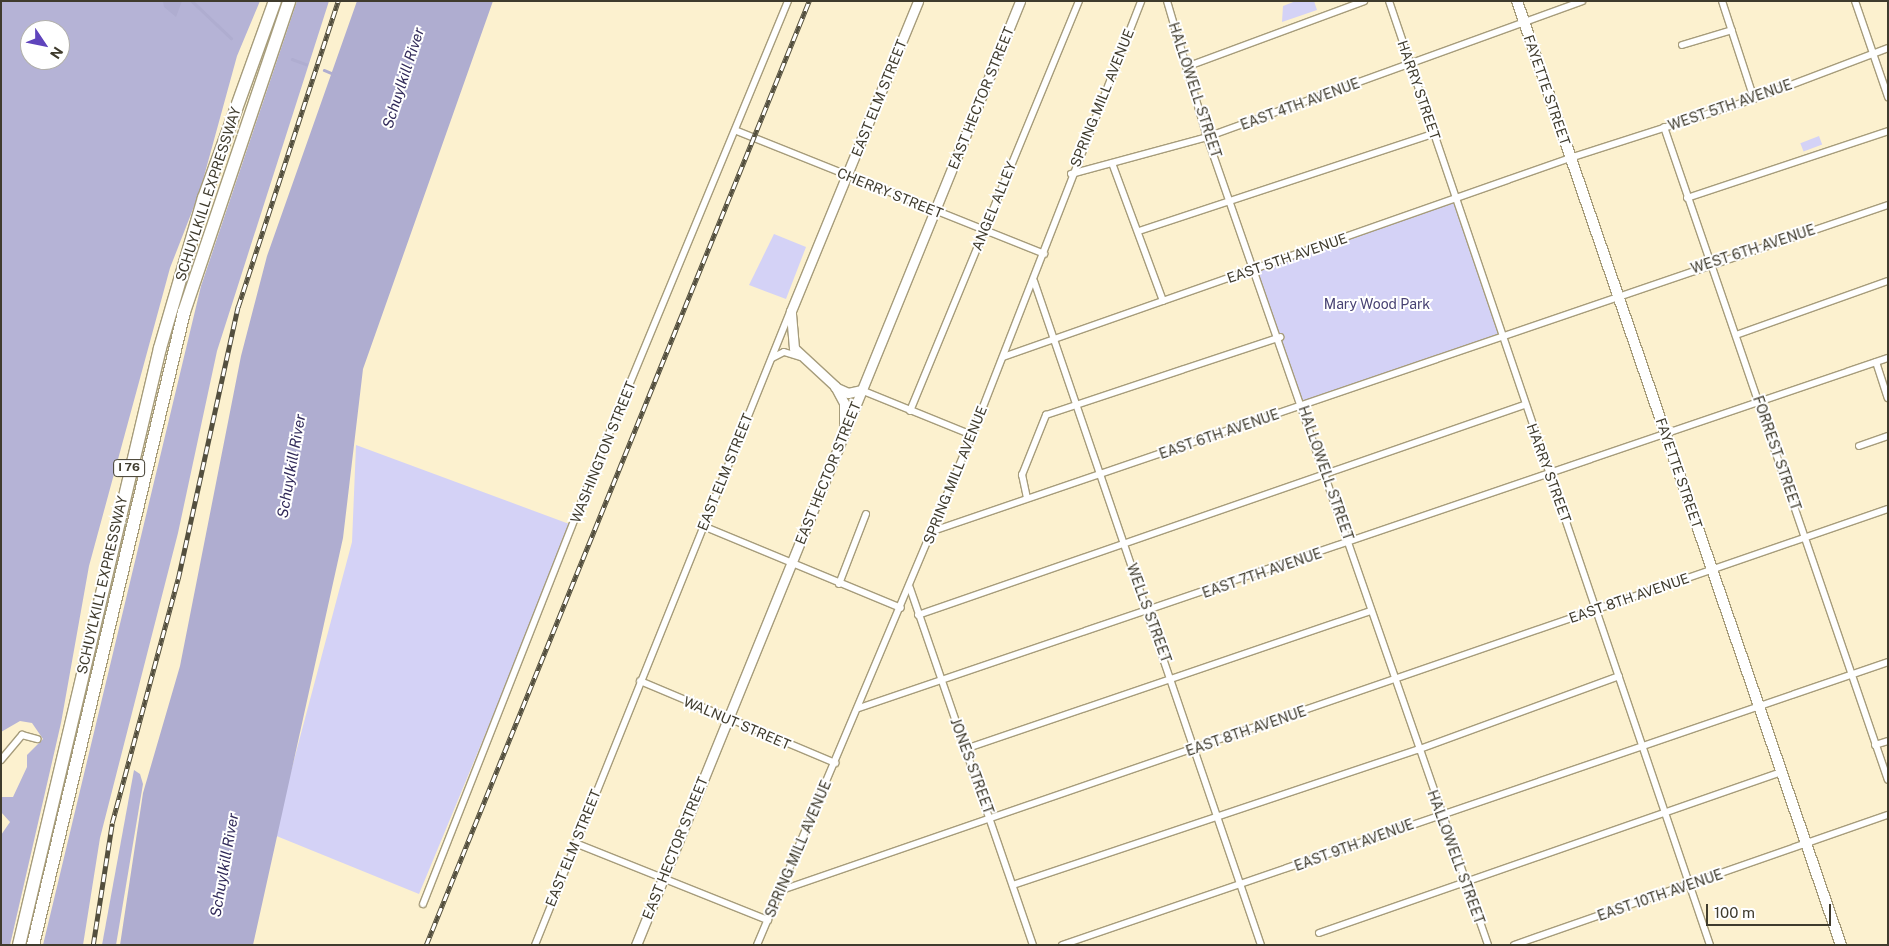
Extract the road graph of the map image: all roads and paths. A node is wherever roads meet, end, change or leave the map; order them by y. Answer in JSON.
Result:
{"nodes":[{"id":1,"x":274,"y":1,"type":"edge"},
{"id":2,"x":289,"y":1,"type":"edge"},
{"id":3,"x":788,"y":1,"type":"edge"},
{"id":4,"x":918,"y":1,"type":"edge"},
{"id":5,"x":1020,"y":1,"type":"edge"},
{"id":6,"x":1079,"y":1,"type":"edge"},
{"id":7,"x":1141,"y":1,"type":"edge"},
{"id":8,"x":1167,"y":1,"type":"edge"},
{"id":9,"x":1364,"y":1,"type":"edge"},
{"id":10,"x":1389,"y":1,"type":"edge"},
{"id":11,"x":1517,"y":1,"type":"edge"},
{"id":12,"x":1582,"y":1,"type":"edge"},
{"id":13,"x":1722,"y":1,"type":"edge"},
{"id":14,"x":1855,"y":1,"type":"edge"},
{"id":15,"x":1524,"y":22,"type":"junction"},
{"id":16,"x":1732,"y":30,"type":"junction"},
{"id":17,"x":1682,"y":45,"type":"dead end"},
{"id":18,"x":1888,"y":48,"type":"edge"},
{"id":19,"x":1872,"y":53,"type":"junction"},
{"id":20,"x":1411,"y":64,"type":"junction"},
{"id":21,"x":1186,"y":67,"type":"junction"},
{"id":22,"x":1888,"y":98,"type":"edge"},
{"id":23,"x":1754,"y":99,"type":"junction"},
{"id":24,"x":1664,"y":127,"type":"junction"},
{"id":25,"x":737,"y":131,"type":"junction"},
{"id":26,"x":1888,"y":131,"type":"edge"},
{"id":27,"x":1435,"y":133,"type":"junction"},
{"id":28,"x":1208,"y":137,"type":"junction"},
{"id":29,"x":1570,"y":158,"type":"junction"},
{"id":30,"x":1112,"y":163,"type":"junction"},
{"id":31,"x":1071,"y":174,"type":"junction"},
{"id":32,"x":847,"y":176,"type":"junction"},
{"id":33,"x":1688,"y":198,"type":"junction"},
{"id":34,"x":1232,"y":199,"type":"junction"},
{"id":35,"x":1457,"y":200,"type":"junction"},
{"id":36,"x":1888,"y":204,"type":"edge"},
{"id":37,"x":935,"y":211,"type":"junction"},
{"id":38,"x":984,"y":230,"type":"junction"},
{"id":39,"x":1139,"y":231,"type":"junction"},
{"id":40,"x":1044,"y":254,"type":"junction"},
{"id":41,"x":1710,"y":262,"type":"junction"},
{"id":42,"x":1256,"y":269,"type":"junction"},
{"id":43,"x":1034,"y":281,"type":"junction"},
{"id":44,"x":1888,"y":281,"type":"edge"},
{"id":45,"x":1619,"y":296,"type":"junction"},
{"id":46,"x":1163,"y":301,"type":"junction"},
{"id":47,"x":791,"y":311,"type":"junction"},
{"id":48,"x":1736,"y":335,"type":"junction"},
{"id":49,"x":1280,"y":337,"type":"junction"},
{"id":50,"x":1503,"y":337,"type":"junction"},
{"id":51,"x":1054,"y":338,"type":"junction"},
{"id":52,"x":800,"y":357,"type":"junction"},
{"id":53,"x":1003,"y":357,"type":"junction"},
{"id":54,"x":1888,"y":358,"type":"edge"},
{"id":55,"x":1876,"y":362,"type":"junction"},
{"id":56,"x":768,"y":366,"type":"junction"},
{"id":57,"x":835,"y":386,"type":"junction"},
{"id":58,"x":861,"y":390,"type":"junction"},
{"id":59,"x":1888,"y":398,"type":"edge"},
{"id":60,"x":1759,"y":401,"type":"junction"},
{"id":61,"x":1072,"y":404,"type":"junction"},
{"id":62,"x":1524,"y":405,"type":"junction"},
{"id":63,"x":1303,"y":406,"type":"junction"},
{"id":64,"x":910,"y":411,"type":"junction"},
{"id":65,"x":972,"y":435,"type":"junction"},
{"id":66,"x":1665,"y":435,"type":"junction"},
{"id":67,"x":1888,"y":436,"type":"edge"},
{"id":68,"x":1859,"y":446,"type":"dead end"},
{"id":69,"x":839,"y":447,"type":"junction"},
{"id":70,"x":1325,"y":474,"type":"junction"},
{"id":71,"x":1101,"y":475,"type":"junction"},
{"id":72,"x":1549,"y":475,"type":"junction"},
{"id":73,"x":1027,"y":498,"type":"junction"},
{"id":74,"x":1888,"y":509,"type":"edge"},
{"id":75,"x":866,"y":514,"type":"dead end"},
{"id":76,"x":703,"y":526,"type":"junction"},
{"id":77,"x":933,"y":531,"type":"junction"},
{"id":78,"x":1806,"y":538,"type":"junction"},
{"id":79,"x":1124,"y":542,"type":"junction"},
{"id":80,"x":1349,"y":542,"type":"junction"},
{"id":81,"x":790,"y":565,"type":"junction"},
{"id":82,"x":1712,"y":570,"type":"junction"},
{"id":83,"x":839,"y":584,"type":"junction"},
{"id":84,"x":910,"y":588,"type":"junction"},
{"id":85,"x":901,"y":608,"type":"junction"},
{"id":86,"x":1598,"y":609,"type":"junction"},
{"id":87,"x":1370,"y":611,"type":"junction"},
{"id":88,"x":1147,"y":612,"type":"junction"},
{"id":89,"x":918,"y":615,"type":"junction"},
{"id":90,"x":1888,"y":662,"type":"edge"},
{"id":91,"x":1850,"y":674,"type":"junction"},
{"id":92,"x":1172,"y":676,"type":"junction"},
{"id":93,"x":1618,"y":676,"type":"junction"},
{"id":94,"x":1395,"y":679,"type":"junction"},
{"id":95,"x":942,"y":680,"type":"junction"},
{"id":96,"x":640,"y":681,"type":"junction"},
{"id":97,"x":1760,"y":706,"type":"junction"},
{"id":98,"x":859,"y":708,"type":"junction"},
{"id":99,"x":728,"y":719,"type":"junction"},
{"id":100,"x":37,"y":739,"type":"dead end"},
{"id":101,"x":1888,"y":741,"type":"edge"},
{"id":102,"x":1640,"y":745,"type":"junction"},
{"id":103,"x":1875,"y":745,"type":"junction"},
{"id":104,"x":964,"y":749,"type":"junction"},
{"id":105,"x":1194,"y":749,"type":"junction"},
{"id":106,"x":1417,"y":750,"type":"junction"},
{"id":107,"x":1,"y":760,"type":"edge"},
{"id":108,"x":835,"y":764,"type":"junction"},
{"id":109,"x":1782,"y":772,"type":"junction"},
{"id":110,"x":1888,"y":780,"type":"edge"},
{"id":111,"x":1219,"y":814,"type":"junction"},
{"id":112,"x":1440,"y":814,"type":"junction"},
{"id":113,"x":1888,"y":814,"type":"edge"},
{"id":114,"x":1665,"y":815,"type":"junction"},
{"id":115,"x":992,"y":817,"type":"junction"},
{"id":116,"x":575,"y":843,"type":"junction"},
{"id":117,"x":1805,"y":843,"type":"junction"},
{"id":118,"x":663,"y":880,"type":"junction"},
{"id":119,"x":1013,"y":884,"type":"junction"},
{"id":120,"x":1240,"y":885,"type":"junction"},
{"id":121,"x":1465,"y":885,"type":"junction"},
{"id":122,"x":1690,"y":885,"type":"junction"},
{"id":123,"x":779,"y":891,"type":"junction"},
{"id":124,"x":423,"y":904,"type":"dead end"},
{"id":125,"x":768,"y":920,"type":"junction"},
{"id":126,"x":1318,"y":933,"type":"dead end"},
{"id":127,"x":18,"y":945,"type":"edge"},
{"id":128,"x":33,"y":945,"type":"edge"},
{"id":129,"x":535,"y":945,"type":"edge"},
{"id":130,"x":636,"y":945,"type":"edge"},
{"id":131,"x":758,"y":945,"type":"edge"},
{"id":132,"x":1033,"y":945,"type":"edge"},
{"id":133,"x":1062,"y":945,"type":"edge"},
{"id":134,"x":1261,"y":945,"type":"edge"},
{"id":135,"x":1488,"y":945,"type":"edge"},
{"id":136,"x":1514,"y":945,"type":"edge"},
{"id":137,"x":1710,"y":945,"type":"edge"},
{"id":138,"x":1840,"y":945,"type":"edge"}],
"edges":[{"from":1,"to":127,"type":"highway","name":"SCHUYLKILL EXPRESSWAY","number":"I 76"},
{"from":2,"to":128,"type":"highway","name":"SCHUYLKILL EXPRESSWAY","number":"I 76"},
{"from":3,"to":25,"type":"street","name":"WASHINGTON STREET"},
{"from":4,"to":32,"type":"main road","name":"EAST ELM STREET"},
{"from":5,"to":37,"type":"main road","name":"EAST HECTOR STREET"},
{"from":6,"to":38,"type":"street","name":"ANGEL ALLEY"},
{"from":7,"to":31,"type":"street","name":"SPRING MILL AVENUE"},
{"from":8,"to":21,"type":"street","name":"HALLOWELL STREET"},
{"from":9,"to":21,"type":"street"},
{"from":10,"to":20,"type":"street","name":"HARRY STREET"},
{"from":11,"to":15,"type":"main road","name":"FAYETTE STREET"},
{"from":12,"to":15,"type":"street","name":"EAST 4TH AVENUE"},
{"from":13,"to":16,"type":"street"},
{"from":14,"to":19,"type":"street"},
{"from":15,"to":20,"type":"street","name":"EAST 4TH AVENUE"},
{"from":15,"to":29,"type":"main road","name":"FAYETTE STREET"},
{"from":16,"to":17,"type":"street"},
{"from":16,"to":23,"type":"street"},
{"from":18,"to":19,"type":"street","name":"WEST 5TH AVENUE"},
{"from":19,"to":22,"type":"street"},
{"from":19,"to":23,"type":"street","name":"WEST 5TH AVENUE"},
{"from":20,"to":27,"type":"street","name":"HARRY STREET"},
{"from":20,"to":28,"type":"street","name":"EAST 4TH AVENUE"},
{"from":21,"to":28,"type":"street","name":"HALLOWELL STREET"},
{"from":23,"to":24,"type":"street","name":"WEST 5TH AVENUE"},
{"from":24,"to":29,"type":"street","name":"WEST 5TH AVENUE"},
{"from":24,"to":33,"type":"street","name":"FORREST STREET"},
{"from":25,"to":32,"type":"street","name":"CHERRY STREET"},
{"from":25,"to":124,"type":"street","name":"WASHINGTON STREET"},
{"from":26,"to":33,"type":"street"},
{"from":27,"to":34,"type":"street"},
{"from":27,"to":35,"type":"street","name":"HARRY STREET"},
{"from":28,"to":30,"type":"street","name":"EAST 4TH AVENUE"},
{"from":28,"to":34,"type":"street","name":"HALLOWELL STREET"},
{"from":29,"to":35,"type":"street","name":"EAST 5TH AVENUE"},
{"from":29,"to":45,"type":"main road","name":"FAYETTE STREET"},
{"from":30,"to":31,"type":"street","name":"EAST 4TH AVENUE"},
{"from":30,"to":39,"type":"street"},
{"from":31,"to":40,"type":"street","name":"SPRING MILL AVENUE"},
{"from":32,"to":37,"type":"street","name":"CHERRY STREET"},
{"from":32,"to":47,"type":"main road","name":"EAST ELM STREET"},
{"from":33,"to":41,"type":"street","name":"FORREST STREET"},
{"from":34,"to":39,"type":"street"},
{"from":34,"to":42,"type":"street","name":"HALLOWELL STREET"},
{"from":35,"to":42,"type":"street","name":"EAST 5TH AVENUE"},
{"from":35,"to":50,"type":"street","name":"HARRY STREET"},
{"from":36,"to":41,"type":"street","name":"WEST 6TH AVENUE"},
{"from":37,"to":38,"type":"street","name":"CHERRY STREET"},
{"from":37,"to":58,"type":"main road","name":"EAST HECTOR STREET"},
{"from":38,"to":40,"type":"street","name":"CHERRY STREET"},
{"from":38,"to":64,"type":"street","name":"ANGEL ALLEY"},
{"from":39,"to":46,"type":"street"},
{"from":40,"to":43,"type":"street","name":"SPRING MILL AVENUE"},
{"from":41,"to":45,"type":"street","name":"WEST 6TH AVENUE"},
{"from":41,"to":48,"type":"street","name":"FORREST STREET"},
{"from":42,"to":46,"type":"street","name":"EAST 5TH AVENUE"},
{"from":42,"to":49,"type":"street","name":"HALLOWELL STREET"},
{"from":43,"to":51,"type":"street","name":"WELLS STREET"},
{"from":43,"to":53,"type":"street","name":"SPRING MILL AVENUE"},
{"from":44,"to":48,"type":"street"},
{"from":45,"to":50,"type":"street","name":"EAST 6TH AVENUE"},
{"from":45,"to":66,"type":"main road","name":"FAYETTE STREET"},
{"from":46,"to":51,"type":"street","name":"EAST 5TH AVENUE"},
{"from":47,"to":52,"type":"main road"},
{"from":47,"to":56,"type":"street","name":"EAST ELM STREET"},
{"from":48,"to":60,"type":"street","name":"FORREST STREET"},
{"from":49,"to":61,"type":"street"},
{"from":49,"to":63,"type":"street","name":"HALLOWELL STREET"},
{"from":50,"to":62,"type":"street","name":"HARRY STREET"},
{"from":50,"to":63,"type":"street","name":"EAST 6TH AVENUE"},
{"from":51,"to":53,"type":"street","name":"EAST 5TH AVENUE"},
{"from":51,"to":61,"type":"street","name":"WELLS STREET"},
{"from":52,"to":56,"type":"street"},
{"from":52,"to":57,"type":"main road"},
{"from":53,"to":65,"type":"street","name":"SPRING MILL AVENUE"},
{"from":54,"to":55,"type":"street","name":"EAST 7TH AVENUE"},
{"from":55,"to":59,"type":"street"},
{"from":55,"to":60,"type":"street","name":"EAST 7TH AVENUE"},
{"from":56,"to":76,"type":"street","name":"EAST ELM STREET"},
{"from":57,"to":58,"type":"main road"},
{"from":57,"to":69,"type":"main road"},
{"from":58,"to":64,"type":"street"},
{"from":58,"to":69,"type":"main road","name":"EAST HECTOR STREET"},
{"from":60,"to":66,"type":"street","name":"EAST 7TH AVENUE"},
{"from":60,"to":78,"type":"street","name":"FORREST STREET"},
{"from":61,"to":71,"type":"street","name":"WELLS STREET"},
{"from":61,"to":73,"type":"street"},
{"from":62,"to":70,"type":"street"},
{"from":62,"to":72,"type":"street","name":"HARRY STREET"},
{"from":63,"to":70,"type":"street","name":"HALLOWELL STREET"},
{"from":63,"to":71,"type":"street","name":"EAST 6TH AVENUE"},
{"from":64,"to":65,"type":"street"},
{"from":65,"to":77,"type":"street","name":"SPRING MILL AVENUE"},
{"from":66,"to":72,"type":"street","name":"EAST 7TH AVENUE"},
{"from":66,"to":82,"type":"main road","name":"FAYETTE STREET"},
{"from":67,"to":68,"type":"street"},
{"from":69,"to":81,"type":"main road","name":"EAST HECTOR STREET"},
{"from":70,"to":79,"type":"street"},
{"from":70,"to":80,"type":"street","name":"HALLOWELL STREET"},
{"from":71,"to":73,"type":"street","name":"EAST 6TH AVENUE"},
{"from":71,"to":79,"type":"street","name":"WELLS STREET"},
{"from":72,"to":80,"type":"street","name":"EAST 7TH AVENUE"},
{"from":72,"to":86,"type":"street","name":"HARRY STREET"},
{"from":73,"to":77,"type":"street","name":"EAST 6TH AVENUE"},
{"from":74,"to":78,"type":"street","name":"EAST 8TH AVENUE"},
{"from":75,"to":83,"type":"street"},
{"from":76,"to":81,"type":"street"},
{"from":76,"to":96,"type":"street","name":"EAST ELM STREET"},
{"from":77,"to":84,"type":"street","name":"SPRING MILL AVENUE"},
{"from":78,"to":82,"type":"street","name":"EAST 8TH AVENUE"},
{"from":78,"to":91,"type":"street","name":"FORREST STREET"},
{"from":79,"to":88,"type":"street","name":"WELLS STREET"},
{"from":79,"to":89,"type":"street"},
{"from":80,"to":87,"type":"street","name":"HALLOWELL STREET"},
{"from":80,"to":88,"type":"street","name":"EAST 7TH AVENUE"},
{"from":81,"to":83,"type":"street"},
{"from":81,"to":99,"type":"main road","name":"EAST HECTOR STREET"},
{"from":82,"to":86,"type":"street","name":"EAST 8TH AVENUE"},
{"from":82,"to":97,"type":"main road","name":"FAYETTE STREET"},
{"from":83,"to":85,"type":"street"},
{"from":84,"to":85,"type":"street","name":"SPRING MILL AVENUE"},
{"from":84,"to":89,"type":"street","name":"JONES STREET"},
{"from":85,"to":98,"type":"street","name":"SPRING MILL AVENUE"},
{"from":86,"to":93,"type":"street","name":"HARRY STREET"},
{"from":86,"to":94,"type":"street","name":"EAST 8TH AVENUE"},
{"from":87,"to":92,"type":"street"},
{"from":87,"to":94,"type":"street","name":"HALLOWELL STREET"},
{"from":88,"to":92,"type":"street","name":"WELLS STREET"},
{"from":88,"to":95,"type":"street","name":"EAST 7TH AVENUE"},
{"from":89,"to":95,"type":"street","name":"JONES STREET"},
{"from":90,"to":91,"type":"street","name":"EAST 9TH AVENUE"},
{"from":91,"to":97,"type":"street","name":"EAST 9TH AVENUE"},
{"from":91,"to":103,"type":"street","name":"FORREST STREET"},
{"from":92,"to":104,"type":"street"},
{"from":92,"to":105,"type":"street","name":"WELLS STREET"},
{"from":93,"to":102,"type":"street","name":"HARRY STREET"},
{"from":93,"to":106,"type":"street"},
{"from":94,"to":105,"type":"street","name":"EAST 8TH AVENUE"},
{"from":94,"to":106,"type":"street","name":"HALLOWELL STREET"},
{"from":95,"to":98,"type":"street","name":"EAST 7TH AVENUE"},
{"from":95,"to":104,"type":"street","name":"JONES STREET"},
{"from":96,"to":99,"type":"street","name":"WALNUT STREET"},
{"from":96,"to":116,"type":"street","name":"EAST ELM STREET"},
{"from":97,"to":102,"type":"street","name":"EAST 9TH AVENUE"},
{"from":97,"to":109,"type":"main road","name":"FAYETTE STREET"},
{"from":98,"to":108,"type":"street","name":"SPRING MILL AVENUE"},
{"from":99,"to":108,"type":"street","name":"WALNUT STREET"},
{"from":99,"to":118,"type":"main road","name":"EAST HECTOR STREET"},
{"from":100,"to":107,"type":"street"},
{"from":101,"to":103,"type":"street"},
{"from":102,"to":112,"type":"street","name":"EAST 9TH AVENUE"},
{"from":102,"to":114,"type":"street","name":"HARRY STREET"},
{"from":103,"to":110,"type":"street","name":"FORREST STREET"},
{"from":104,"to":115,"type":"street","name":"JONES STREET"},
{"from":105,"to":111,"type":"street","name":"WELLS STREET"},
{"from":105,"to":115,"type":"street","name":"EAST 8TH AVENUE"},
{"from":106,"to":111,"type":"street"},
{"from":106,"to":112,"type":"street","name":"HALLOWELL STREET"},
{"from":108,"to":123,"type":"street","name":"SPRING MILL AVENUE"},
{"from":109,"to":114,"type":"street"},
{"from":109,"to":117,"type":"main road","name":"FAYETTE STREET"},
{"from":111,"to":119,"type":"street"},
{"from":111,"to":120,"type":"street","name":"WELLS STREET"},
{"from":112,"to":120,"type":"street","name":"EAST 9TH AVENUE"},
{"from":112,"to":121,"type":"street","name":"HALLOWELL STREET"},
{"from":113,"to":117,"type":"street","name":"EAST 10TH AVENUE"},
{"from":114,"to":121,"type":"street"},
{"from":114,"to":122,"type":"street","name":"HARRY STREET"},
{"from":115,"to":119,"type":"street","name":"JONES STREET"},
{"from":115,"to":123,"type":"street","name":"EAST 8TH AVENUE"},
{"from":116,"to":118,"type":"street"},
{"from":116,"to":129,"type":"street","name":"EAST ELM STREET"},
{"from":117,"to":122,"type":"street","name":"EAST 10TH AVENUE"},
{"from":117,"to":138,"type":"main road","name":"FAYETTE STREET"},
{"from":118,"to":125,"type":"street"},
{"from":118,"to":130,"type":"main road","name":"EAST HECTOR STREET"},
{"from":119,"to":132,"type":"street","name":"JONES STREET"},
{"from":120,"to":133,"type":"street","name":"EAST 9TH AVENUE"},
{"from":120,"to":134,"type":"street","name":"WELLS STREET"},
{"from":121,"to":126,"type":"street"},
{"from":121,"to":135,"type":"street","name":"HALLOWELL STREET"},
{"from":122,"to":136,"type":"street","name":"EAST 10TH AVENUE"},
{"from":122,"to":137,"type":"street","name":"HARRY STREET"},
{"from":123,"to":125,"type":"street","name":"SPRING MILL AVENUE"},
{"from":125,"to":131,"type":"street","name":"SPRING MILL AVENUE"}]}
